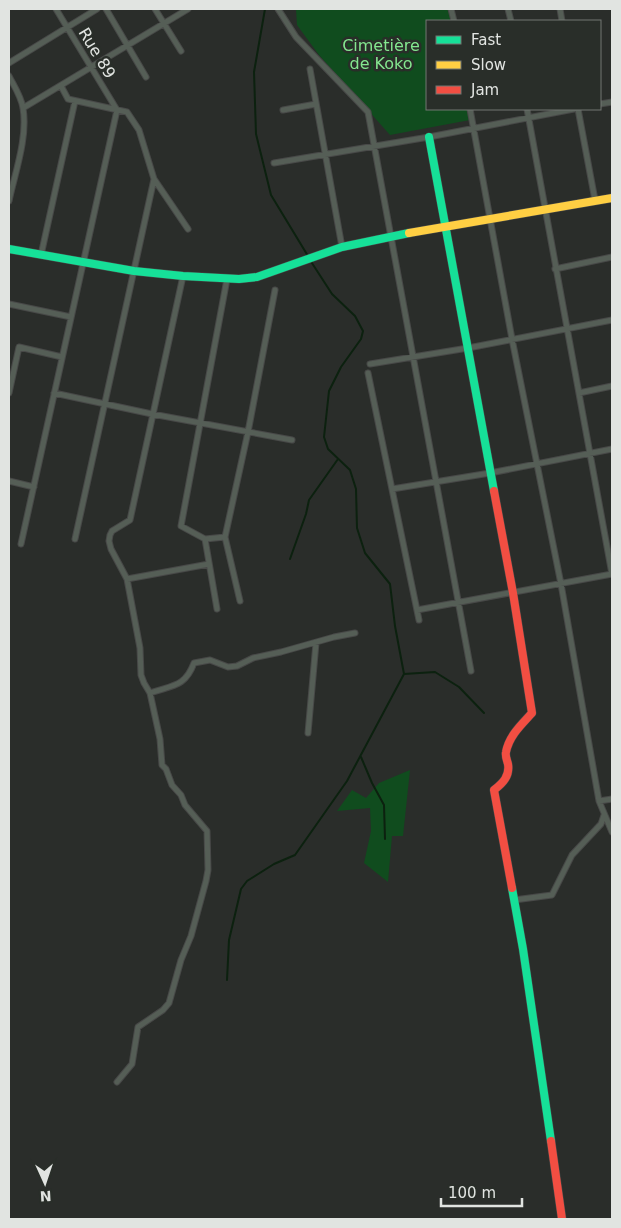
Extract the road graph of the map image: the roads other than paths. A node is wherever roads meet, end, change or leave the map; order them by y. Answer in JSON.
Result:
{"nodes":[{"id":1,"x":56,"y":9,"type":"edge"},
{"id":2,"x":97,"y":9,"type":"edge"},
{"id":3,"x":106,"y":9,"type":"edge"},
{"id":4,"x":156,"y":9,"type":"edge"},
{"id":5,"x":188,"y":9,"type":"edge"},
{"id":6,"x":278,"y":9,"type":"edge"},
{"id":7,"x":164,"y":24,"type":"junction"},
{"id":8,"x":67,"y":27,"type":"junction"},
{"id":9,"x":128,"y":46,"type":"junction"},
{"id":10,"x":181,"y":51,"type":"dead end"},
{"id":11,"x":9,"y":63,"type":"edge"},
{"id":12,"x":92,"y":68,"type":"junction"},
{"id":13,"x":310,"y":69,"type":"dead end"},
{"id":14,"x":9,"y":76,"type":"edge"},
{"id":15,"x":146,"y":77,"type":"dead end"},
{"id":16,"x":61,"y":86,"type":"junction"},
{"id":17,"x":75,"y":101,"type":"junction"},
{"id":18,"x":316,"y":104,"type":"junction"},
{"id":19,"x":23,"y":108,"type":"junction"},
{"id":20,"x":117,"y":110,"type":"junction"},
{"id":21,"x":283,"y":110,"type":"dead end"},
{"id":22,"x":470,"y":110,"type":"edge"},
{"id":23,"x":527,"y":110,"type":"edge"},
{"id":24,"x":568,"y":110,"type":"edge"},
{"id":25,"x":578,"y":110,"type":"edge"},
{"id":26,"x":528,"y":117,"type":"junction"},
{"id":27,"x":473,"y":127,"type":"junction"},
{"id":28,"x":429,"y":137,"type":"junction"},
{"id":29,"x":374,"y":145,"type":"junction"},
{"id":30,"x":325,"y":154,"type":"junction"},
{"id":31,"x":274,"y":163,"type":"dead end"},
{"id":32,"x":154,"y":179,"type":"junction"},
{"id":33,"x":612,"y":198,"type":"edge"},
{"id":34,"x":9,"y":200,"type":"edge"},
{"id":35,"x":595,"y":200,"type":"junction"},
{"id":36,"x":545,"y":208,"type":"junction"},
{"id":37,"x":490,"y":218,"type":"junction"},
{"id":38,"x":446,"y":228,"type":"junction"},
{"id":39,"x":188,"y":229,"type":"dead end"},
{"id":40,"x":391,"y":236,"type":"junction"},
{"id":41,"x":342,"y":247,"type":"junction"},
{"id":42,"x":9,"y":249,"type":"edge"},
{"id":43,"x":41,"y":255,"type":"junction"},
{"id":44,"x":612,"y":257,"type":"edge"},
{"id":45,"x":83,"y":263,"type":"junction"},
{"id":46,"x":555,"y":269,"type":"junction"},
{"id":47,"x":134,"y":271,"type":"junction"},
{"id":48,"x":183,"y":276,"type":"junction"},
{"id":49,"x":227,"y":279,"type":"junction"},
{"id":50,"x":275,"y":290,"type":"dead end"},
{"id":51,"x":9,"y":304,"type":"edge"},
{"id":52,"x":71,"y":317,"type":"junction"},
{"id":53,"x":612,"y":320,"type":"edge"},
{"id":54,"x":567,"y":328,"type":"junction"},
{"id":55,"x":512,"y":338,"type":"junction"},
{"id":56,"x":468,"y":348,"type":"junction"},
{"id":57,"x":413,"y":356,"type":"junction"},
{"id":58,"x":62,"y":357,"type":"junction"},
{"id":59,"x":370,"y":364,"type":"dead end"},
{"id":60,"x":368,"y":373,"type":"dead end"},
{"id":61,"x":612,"y":386,"type":"edge"},
{"id":62,"x":9,"y":392,"type":"edge"},
{"id":63,"x":54,"y":392,"type":"junction"},
{"id":64,"x":579,"y":393,"type":"junction"},
{"id":65,"x":105,"y":403,"type":"junction"},
{"id":66,"x":152,"y":414,"type":"junction"},
{"id":67,"x":201,"y":423,"type":"junction"},
{"id":68,"x":248,"y":432,"type":"junction"},
{"id":69,"x":292,"y":440,"type":"dead end"},
{"id":70,"x":612,"y":449,"type":"edge"},
{"id":71,"x":590,"y":453,"type":"junction"},
{"id":72,"x":538,"y":463,"type":"junction"},
{"id":73,"x":490,"y":473,"type":"junction"},
{"id":74,"x":436,"y":481,"type":"junction"},
{"id":75,"x":9,"y":482,"type":"edge"},
{"id":76,"x":34,"y":487,"type":"junction"},
{"id":77,"x":392,"y":489,"type":"junction"},
{"id":78,"x":225,"y":537,"type":"junction"},
{"id":79,"x":75,"y":539,"type":"dead end"},
{"id":80,"x":205,"y":539,"type":"junction"},
{"id":81,"x":21,"y":544,"type":"dead end"},
{"id":82,"x":209,"y":564,"type":"junction"},
{"id":83,"x":612,"y":574,"type":"edge"},
{"id":84,"x":127,"y":579,"type":"junction"},
{"id":85,"x":561,"y":584,"type":"junction"},
{"id":86,"x":513,"y":593,"type":"junction"},
{"id":87,"x":240,"y":601,"type":"dead end"},
{"id":88,"x":458,"y":602,"type":"junction"},
{"id":89,"x":217,"y":609,"type":"dead end"},
{"id":90,"x":417,"y":610,"type":"junction"},
{"id":91,"x":419,"y":620,"type":"dead end"},
{"id":92,"x":355,"y":633,"type":"dead end"},
{"id":93,"x":316,"y":643,"type":"junction"},
{"id":94,"x":471,"y":671,"type":"dead end"},
{"id":95,"x":150,"y":693,"type":"junction"},
{"id":96,"x":308,"y":733,"type":"dead end"},
{"id":97,"x":612,"y":799,"type":"edge"},
{"id":98,"x":599,"y":801,"type":"junction"},
{"id":99,"x":604,"y":814,"type":"junction"},
{"id":100,"x":610,"y":823,"type":"edge"},
{"id":101,"x":612,"y":832,"type":"edge"},
{"id":102,"x":514,"y":900,"type":"junction"},
{"id":103,"x":117,"y":1082,"type":"dead end"},
{"id":104,"x":562,"y":1219,"type":"edge"}],
"edges":[{"from":1,"to":8,"type":"street","name":"Rue 89"},
{"from":2,"to":8,"type":"street"},
{"from":3,"to":9,"type":"street","name":"Rue 89"},
{"from":4,"to":7,"type":"street"},
{"from":5,"to":7,"type":"street"},
{"from":6,"to":29,"type":"street"},
{"from":7,"to":9,"type":"street"},
{"from":7,"to":10,"type":"street"},
{"from":8,"to":11,"type":"street"},
{"from":8,"to":12,"type":"street","name":"Rue 89"},
{"from":9,"to":12,"type":"street"},
{"from":9,"to":15,"type":"street","name":"Rue 89"},
{"from":12,"to":16,"type":"street"},
{"from":12,"to":20,"type":"street","name":"Rue 89"},
{"from":13,"to":18,"type":"street"},
{"from":14,"to":19,"type":"street"},
{"from":16,"to":17,"type":"street"},
{"from":16,"to":19,"type":"street"},
{"from":17,"to":20,"type":"street"},
{"from":17,"to":43,"type":"street"},
{"from":18,"to":21,"type":"street"},
{"from":18,"to":30,"type":"street"},
{"from":19,"to":34,"type":"street"},
{"from":20,"to":32,"type":"street"},
{"from":20,"to":45,"type":"street"},
{"from":22,"to":27,"type":"street"},
{"from":23,"to":26,"type":"street"},
{"from":24,"to":26,"type":"street"},
{"from":25,"to":35,"type":"street"},
{"from":26,"to":27,"type":"street"},
{"from":26,"to":36,"type":"street"},
{"from":27,"to":28,"type":"street"},
{"from":27,"to":37,"type":"street"},
{"from":28,"to":29,"type":"street"},
{"from":28,"to":38,"type":"street"},
{"from":29,"to":30,"type":"street"},
{"from":29,"to":40,"type":"street"},
{"from":30,"to":31,"type":"street"},
{"from":30,"to":41,"type":"street"},
{"from":32,"to":39,"type":"street"},
{"from":32,"to":47,"type":"street"},
{"from":33,"to":35,"type":"street"},
{"from":35,"to":36,"type":"street"},
{"from":36,"to":37,"type":"street"},
{"from":36,"to":46,"type":"street"},
{"from":37,"to":38,"type":"street"},
{"from":37,"to":55,"type":"street"},
{"from":38,"to":40,"type":"street"},
{"from":38,"to":56,"type":"street"},
{"from":40,"to":41,"type":"street"},
{"from":40,"to":57,"type":"street"},
{"from":41,"to":49,"type":"street"},
{"from":42,"to":43,"type":"street"},
{"from":43,"to":45,"type":"street"},
{"from":44,"to":46,"type":"street"},
{"from":45,"to":47,"type":"street"},
{"from":45,"to":52,"type":"street"},
{"from":46,"to":54,"type":"street"},
{"from":47,"to":48,"type":"street"},
{"from":47,"to":65,"type":"street"},
{"from":48,"to":49,"type":"street"},
{"from":48,"to":66,"type":"street"},
{"from":49,"to":67,"type":"street"},
{"from":50,"to":68,"type":"street"},
{"from":51,"to":52,"type":"street"},
{"from":52,"to":58,"type":"street"},
{"from":53,"to":54,"type":"street"},
{"from":54,"to":55,"type":"street"},
{"from":54,"to":64,"type":"street"},
{"from":55,"to":56,"type":"street"},
{"from":55,"to":72,"type":"street"},
{"from":56,"to":57,"type":"street"},
{"from":56,"to":73,"type":"street"},
{"from":57,"to":59,"type":"street"},
{"from":57,"to":74,"type":"street"},
{"from":58,"to":62,"type":"street"},
{"from":58,"to":63,"type":"street"},
{"from":60,"to":77,"type":"street"},
{"from":61,"to":64,"type":"street"},
{"from":63,"to":65,"type":"street"},
{"from":63,"to":76,"type":"street"},
{"from":64,"to":71,"type":"street"},
{"from":65,"to":66,"type":"street"},
{"from":65,"to":79,"type":"street"},
{"from":66,"to":67,"type":"street"},
{"from":66,"to":84,"type":"street"},
{"from":67,"to":68,"type":"street"},
{"from":67,"to":80,"type":"street"},
{"from":68,"to":69,"type":"street"},
{"from":68,"to":78,"type":"street"},
{"from":70,"to":71,"type":"street"},
{"from":71,"to":72,"type":"street"},
{"from":71,"to":83,"type":"street"},
{"from":72,"to":73,"type":"street"},
{"from":72,"to":85,"type":"street"},
{"from":73,"to":74,"type":"street"},
{"from":73,"to":86,"type":"street"},
{"from":74,"to":77,"type":"street"},
{"from":74,"to":88,"type":"street"},
{"from":75,"to":76,"type":"street"},
{"from":76,"to":81,"type":"street"},
{"from":77,"to":90,"type":"street"},
{"from":78,"to":80,"type":"street"},
{"from":78,"to":87,"type":"street"},
{"from":80,"to":82,"type":"street"},
{"from":82,"to":84,"type":"street"},
{"from":82,"to":89,"type":"street"},
{"from":83,"to":85,"type":"street"},
{"from":84,"to":95,"type":"street"},
{"from":85,"to":86,"type":"street"},
{"from":85,"to":98,"type":"street"},
{"from":86,"to":88,"type":"street"},
{"from":86,"to":102,"type":"street"},
{"from":88,"to":90,"type":"street"},
{"from":88,"to":94,"type":"street"},
{"from":90,"to":91,"type":"street"},
{"from":92,"to":93,"type":"street"},
{"from":93,"to":95,"type":"street"},
{"from":93,"to":96,"type":"street"},
{"from":95,"to":103,"type":"street"},
{"from":97,"to":98,"type":"street"},
{"from":98,"to":99,"type":"street"},
{"from":99,"to":100,"type":"street"},
{"from":99,"to":102,"type":"street"},
{"from":100,"to":101,"type":"street"},
{"from":102,"to":104,"type":"street"}]}
